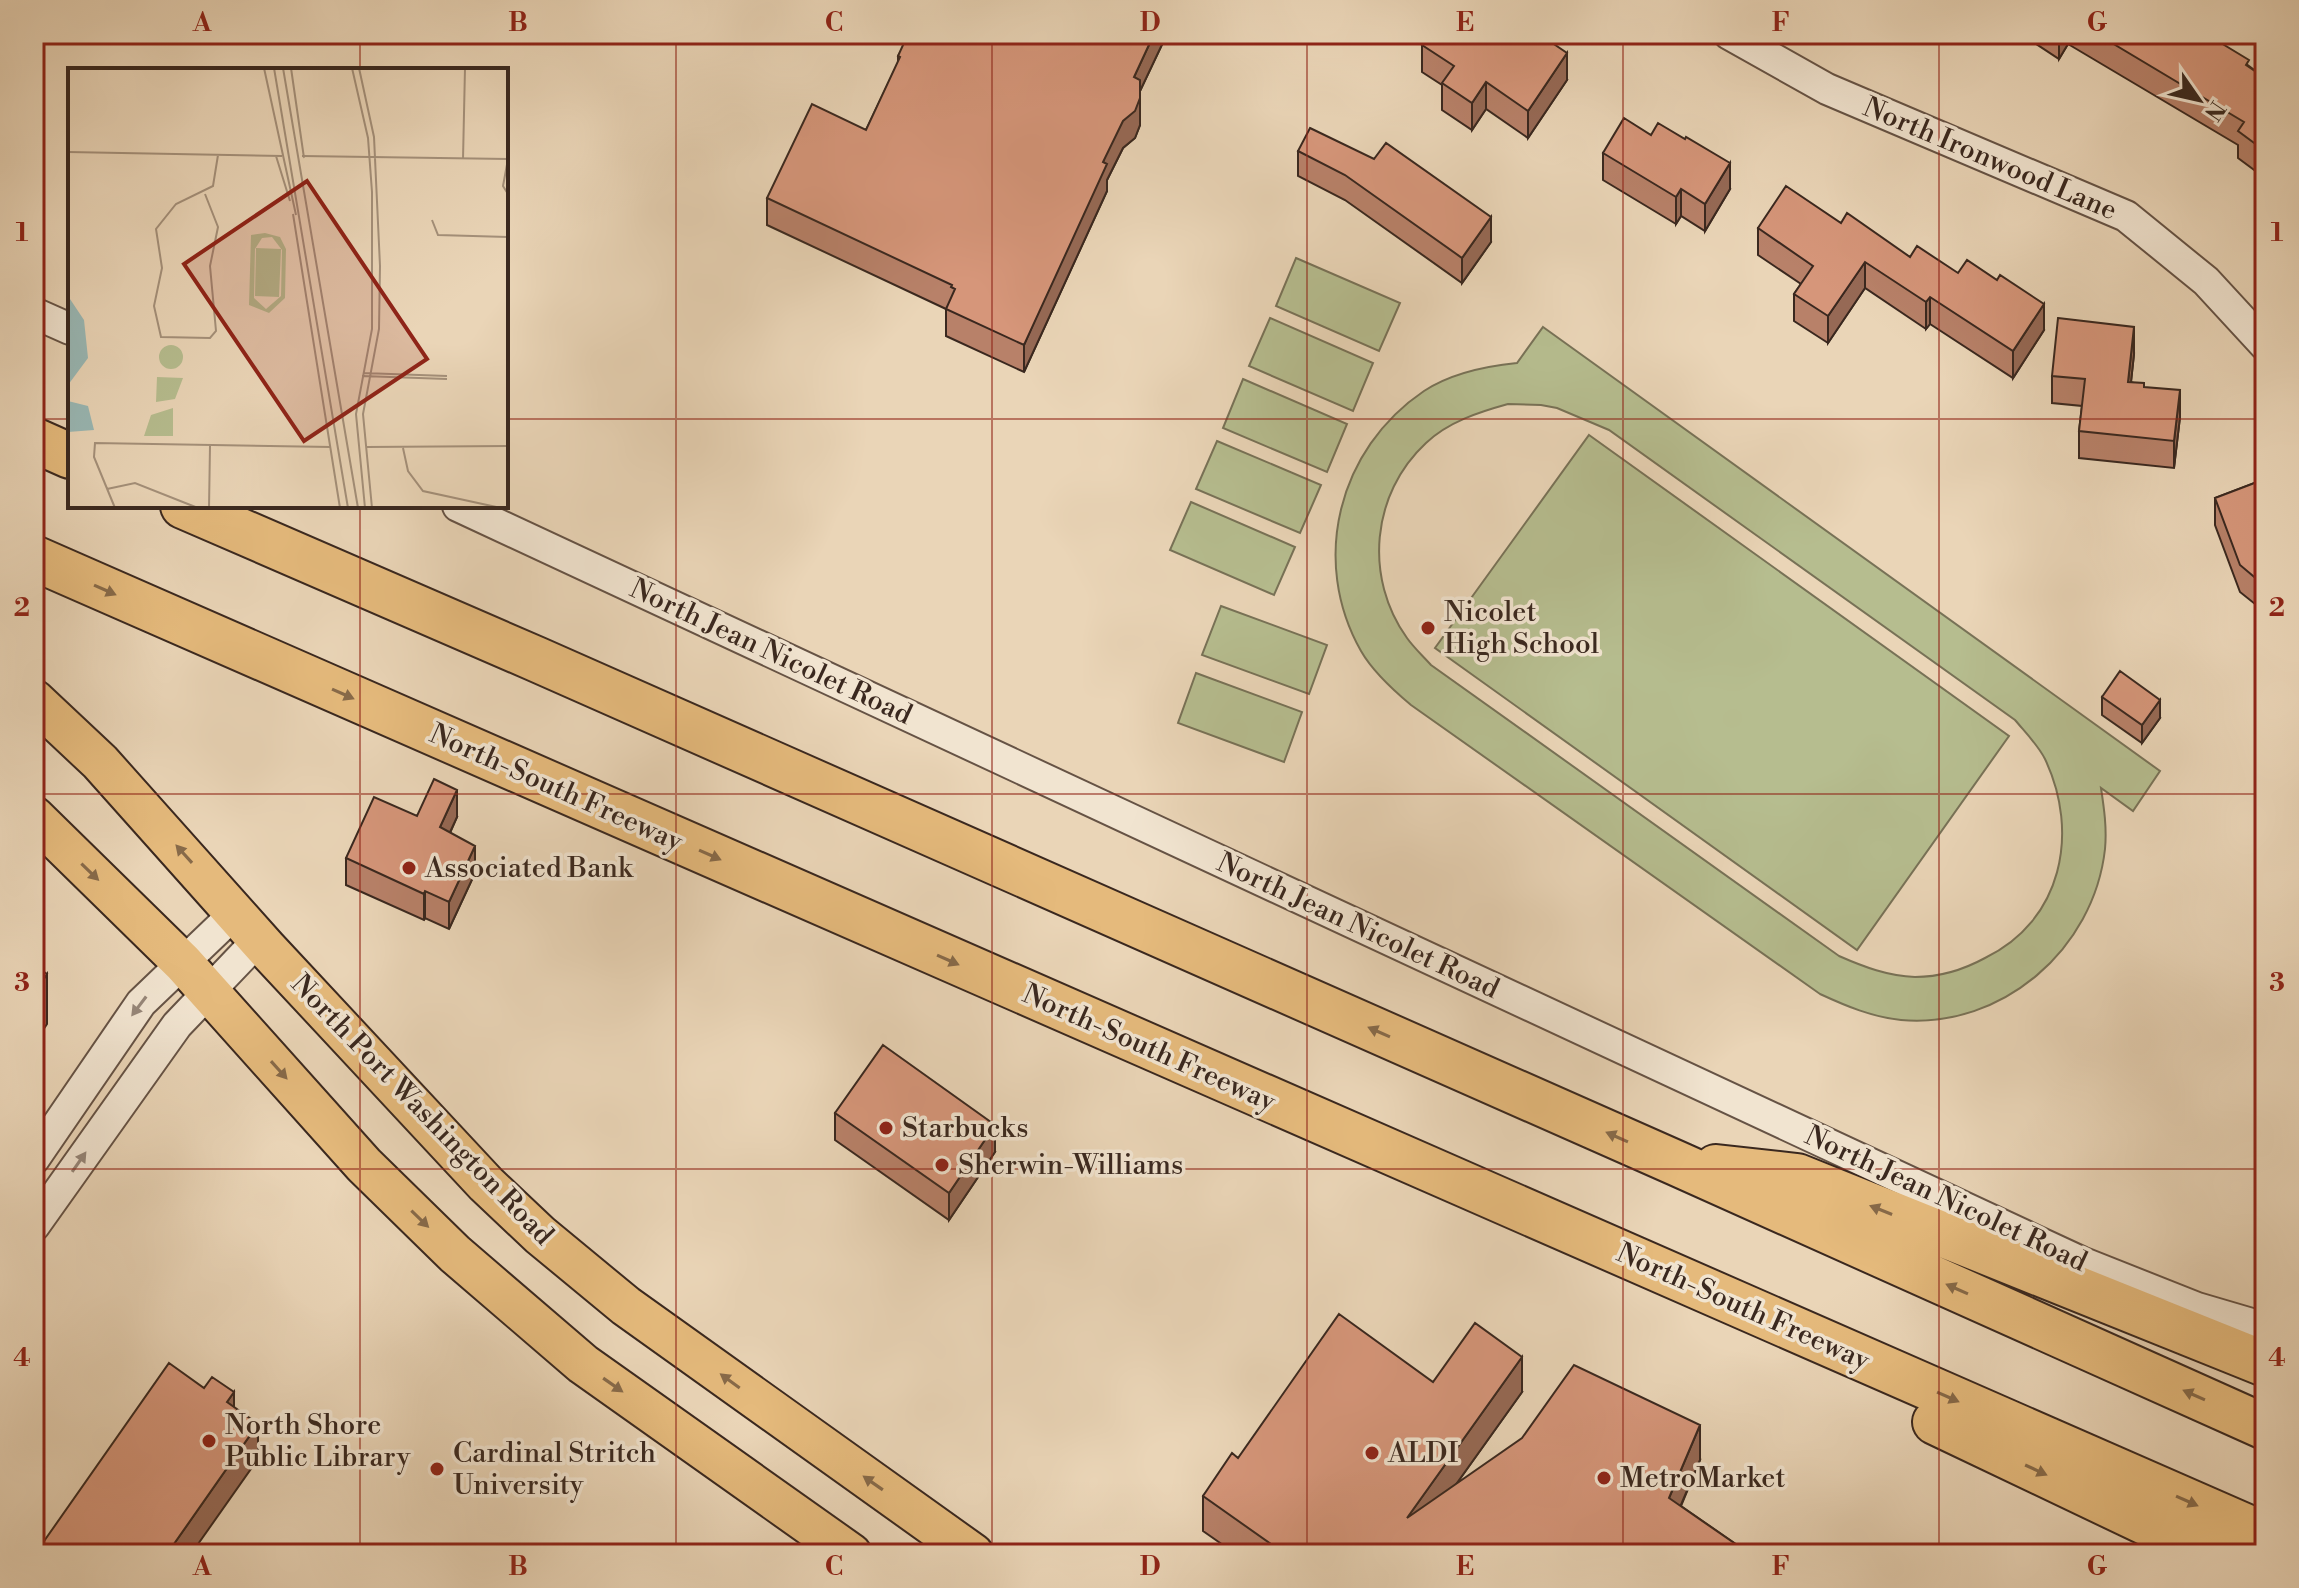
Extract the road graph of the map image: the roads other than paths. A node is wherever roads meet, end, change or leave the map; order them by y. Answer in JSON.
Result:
{"nodes":[{"id":1,"x":1729,"y":34,"type":"edge"},
{"id":2,"x":34,"y":313,"type":"edge"},
{"id":3,"x":68,"y":328,"type":"edge"},
{"id":4,"x":2265,"y":345,"type":"edge"},
{"id":5,"x":34,"y":440,"type":"edge"},
{"id":6,"x":68,"y":455,"type":"edge"},
{"id":7,"x":188,"y":508,"type":"edge"},
{"id":8,"x":462,"y":508,"type":"edge"},
{"id":9,"x":34,"y":558,"type":"edge"},
{"id":10,"x":34,"y":700,"type":"edge"},
{"id":11,"x":34,"y":817,"type":"edge"},
{"id":12,"x":247,"y":926,"type":"junction"},
{"id":13,"x":183,"y":963,"type":"junction"},
{"id":14,"x":209,"y":992,"type":"junction"},
{"id":15,"x":34,"y":1159,"type":"edge"},
{"id":16,"x":1676,"y":1163,"type":"junction"},
{"id":17,"x":34,"y":1226,"type":"edge"},
{"id":18,"x":1774,"y":1321,"type":"junction"},
{"id":19,"x":2265,"y":1328,"type":"edge"},
{"id":20,"x":2265,"y":1364,"type":"edge"},
{"id":21,"x":2265,"y":1427,"type":"edge"},
{"id":22,"x":2265,"y":1535,"type":"edge"},
{"id":23,"x":851,"y":1554,"type":"edge"},
{"id":24,"x":973,"y":1554,"type":"edge"},
{"id":25,"x":2212,"y":1554,"type":"edge"}],
"edges":[{"from":1,"to":4,"type":"street","name":"North Ironwood Lane"},
{"from":2,"to":3,"type":"street"},
{"from":5,"to":6,"type":"highway"},
{"from":16,"to":7,"type":"highway","one_way":true},
{"from":8,"to":19,"type":"street","name":"North Jean Nicolet Road"},
{"from":9,"to":18,"type":"highway","name":"North-South Freeway","one_way":true},
{"from":12,"to":10,"type":"main road","name":"North Port Washington Road","one_way":true},
{"from":11,"to":13,"type":"main road","one_way":true},
{"from":12,"to":13,"type":"street"},
{"from":12,"to":14,"type":"street"},
{"from":24,"to":12,"type":"main road","name":"North Port Washington Road","one_way":true},
{"from":13,"to":14,"type":"main road"},
{"from":13,"to":15,"type":"street","one_way":true},
{"from":17,"to":14,"type":"street","one_way":true},
{"from":14,"to":23,"type":"main road","one_way":true},
{"from":20,"to":16,"type":"highway","one_way":true},
{"from":21,"to":16,"type":"highway","one_way":true},
{"from":18,"to":22,"type":"highway","name":"North-South Freeway","one_way":true},
{"from":18,"to":25,"type":"highway","one_way":true}]}
